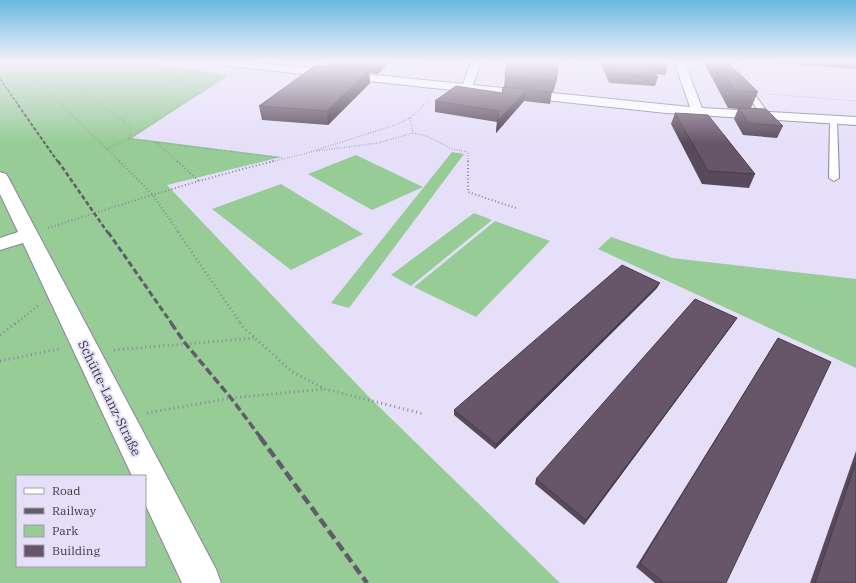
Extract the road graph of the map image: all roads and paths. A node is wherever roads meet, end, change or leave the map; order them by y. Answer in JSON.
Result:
{"nodes":[{"id":1,"x":44,"y":88,"type":"edge"},
{"id":2,"x":81,"y":88,"type":"edge"},
{"id":3,"x":207,"y":88,"type":"edge"},
{"id":4,"x":443,"y":88,"type":"edge"},
{"id":5,"x":469,"y":88,"type":"edge"},
{"id":6,"x":578,"y":88,"type":"edge"},
{"id":7,"x":689,"y":88,"type":"edge"},
{"id":8,"x":747,"y":88,"type":"edge"},
{"id":9,"x":750,"y":92,"type":"junction"},
{"id":10,"x":581,"y":100,"type":"junction"},
{"id":11,"x":856,"y":101,"type":"edge"},
{"id":12,"x":697,"y":111,"type":"junction"},
{"id":13,"x":766,"y":116,"type":"junction"},
{"id":14,"x":410,"y":118,"type":"junction"},
{"id":15,"x":833,"y":120,"type":"junction"},
{"id":16,"x":856,"y":121,"type":"edge"},
{"id":17,"x":413,"y":133,"type":"junction"},
{"id":18,"x":129,"y":139,"type":"junction"},
{"id":19,"x":155,"y":142,"type":"junction"},
{"id":20,"x":106,"y":149,"type":"junction"},
{"id":21,"x":311,"y":151,"type":"junction"},
{"id":22,"x":286,"y":158,"type":"junction"},
{"id":23,"x":0,"y":177,"type":"edge"},
{"id":24,"x":834,"y":178,"type":"dead end"},
{"id":25,"x":199,"y":181,"type":"junction"},
{"id":26,"x":152,"y":194,"type":"junction"},
{"id":27,"x":516,"y":208,"type":"dead end"},
{"id":28,"x":70,"y":222,"type":"dead end"},
{"id":29,"x":29,"y":235,"type":"junction"},
{"id":30,"x":0,"y":244,"type":"edge"},
{"id":31,"x":57,"y":291,"type":"junction"},
{"id":32,"x":0,"y":335,"type":"edge"},
{"id":33,"x":255,"y":338,"type":"junction"},
{"id":34,"x":85,"y":348,"type":"junction"},
{"id":35,"x":0,"y":361,"type":"edge"},
{"id":36,"x":325,"y":389,"type":"junction"},
{"id":37,"x":424,"y":414,"type":"dead end"},
{"id":38,"x":120,"y":418,"type":"junction"},
{"id":39,"x":202,"y":583,"type":"edge"}],
"edges":[{"from":1,"to":20,"type":"path"},
{"from":2,"to":18,"type":"path"},
{"from":3,"to":18,"type":"path"},
{"from":4,"to":14,"type":"path"},
{"from":5,"to":10,"type":"street"},
{"from":6,"to":10,"type":"path"},
{"from":7,"to":12,"type":"street"},
{"from":8,"to":9,"type":"lane"},
{"from":9,"to":11,"type":"path"},
{"from":9,"to":13,"type":"lane"},
{"from":10,"to":12,"type":"street"},
{"from":12,"to":13,"type":"street"},
{"from":13,"to":15,"type":"street"},
{"from":14,"to":17,"type":"path"},
{"from":14,"to":21,"type":"path"},
{"from":15,"to":16,"type":"street"},
{"from":15,"to":24,"type":"lane"},
{"from":17,"to":21,"type":"path"},
{"from":17,"to":27,"type":"path"},
{"from":18,"to":19,"type":"path"},
{"from":18,"to":20,"type":"path"},
{"from":19,"to":22,"type":"path"},
{"from":19,"to":25,"type":"path"},
{"from":20,"to":26,"type":"path"},
{"from":21,"to":22,"type":"path"},
{"from":22,"to":25,"type":"path"},
{"from":23,"to":29,"type":"street","name":"Schütte-Lanz-Straße"},
{"from":25,"to":26,"type":"path"},
{"from":26,"to":28,"type":"path"},
{"from":26,"to":33,"type":"path"},
{"from":29,"to":30,"type":"street"},
{"from":29,"to":31,"type":"street","name":"Schütte-Lanz-Straße"},
{"from":31,"to":32,"type":"path"},
{"from":31,"to":34,"type":"street","name":"Schütte-Lanz-Straße"},
{"from":33,"to":34,"type":"path"},
{"from":33,"to":36,"type":"path"},
{"from":34,"to":35,"type":"path"},
{"from":34,"to":38,"type":"street","name":"Schütte-Lanz-Straße"},
{"from":36,"to":37,"type":"path"},
{"from":36,"to":38,"type":"path"},
{"from":38,"to":39,"type":"street","name":"Schütte-Lanz-Straße"}]}
